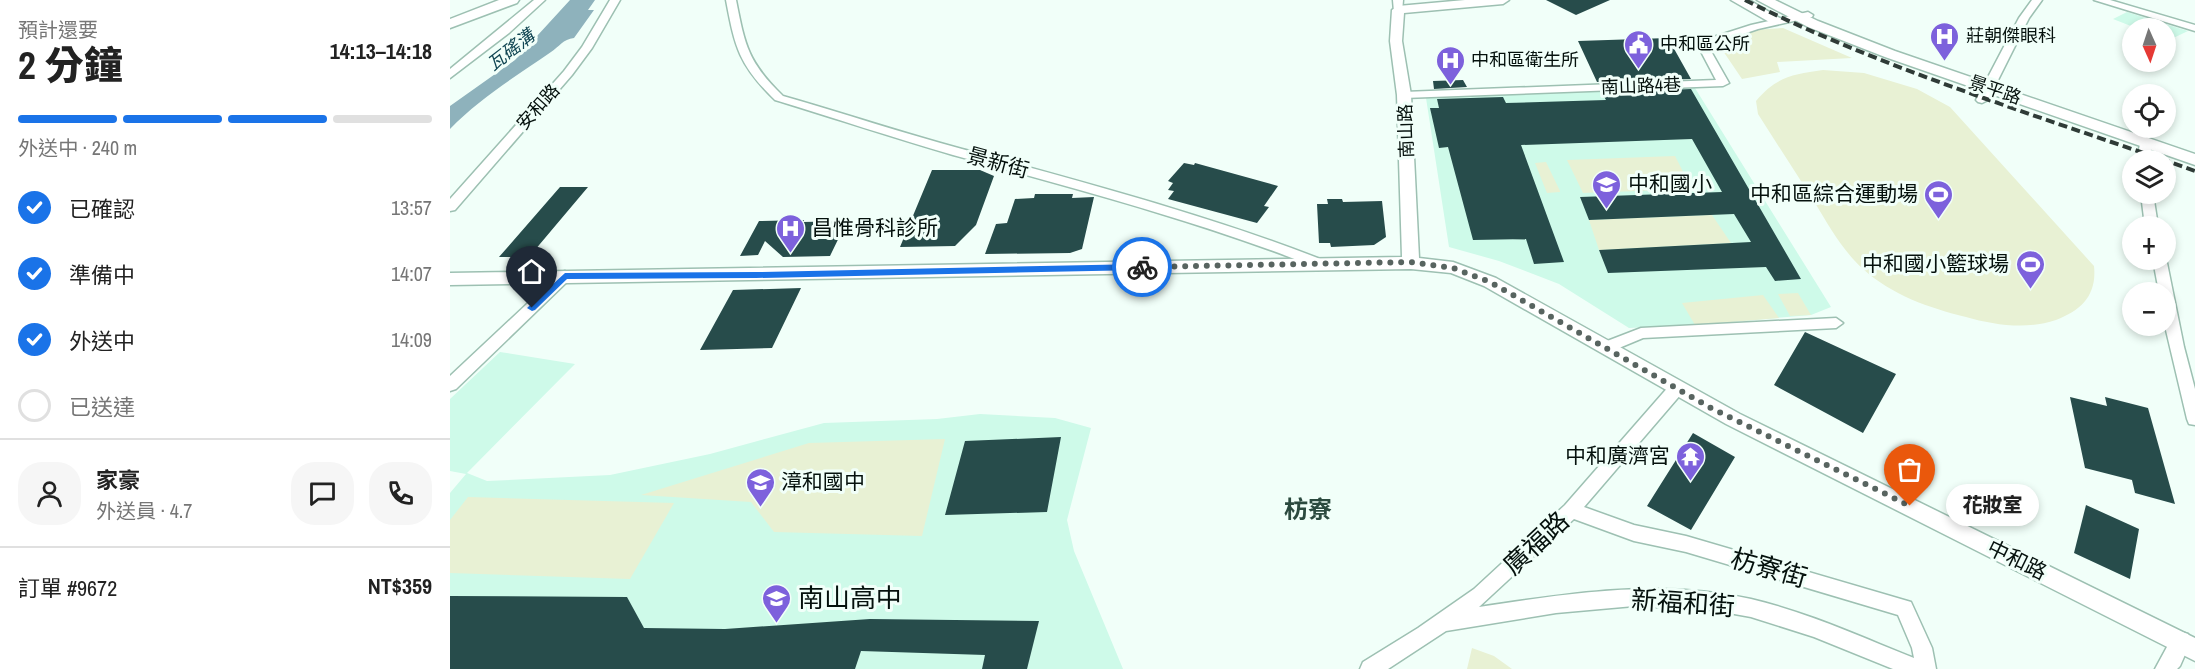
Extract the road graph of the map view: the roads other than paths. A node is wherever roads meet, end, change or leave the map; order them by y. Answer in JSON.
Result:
{"nodes":[{"id":1,"x":512,"y":0,"type":"edge"},
{"id":2,"x":540,"y":0,"type":"edge"},
{"id":3,"x":615,"y":0,"type":"edge"},
{"id":4,"x":731,"y":0,"type":"edge"},
{"id":5,"x":1503,"y":0,"type":"edge"},
{"id":6,"x":1738,"y":0,"type":"edge"},
{"id":7,"x":1764,"y":0,"type":"edge"},
{"id":8,"x":2037,"y":0,"type":"edge"},
{"id":9,"x":2099,"y":0,"type":"edge"},
{"id":10,"x":1398,"y":5,"type":"edge"},
{"id":11,"x":1804,"y":16,"type":"junction"},
{"id":12,"x":1780,"y":22,"type":"junction"},
{"id":13,"x":450,"y":24,"type":"edge"},
{"id":14,"x":2195,"y":28,"type":"edge"},
{"id":15,"x":450,"y":75,"type":"edge"},
{"id":16,"x":1986,"y":94,"type":"junction"},
{"id":17,"x":1404,"y":95,"type":"junction"},
{"id":18,"x":2133,"y":150,"type":"edge"},
{"id":19,"x":2176,"y":158,"type":"edge"},
{"id":20,"x":2195,"y":160,"type":"edge"},
{"id":21,"x":2176,"y":168,"type":"edge"},
{"id":22,"x":2195,"y":175,"type":"edge"},
{"id":23,"x":450,"y":207,"type":"edge"},
{"id":24,"x":1411,"y":262,"type":"junction"},
{"id":25,"x":1323,"y":265,"type":"junction"},
{"id":26,"x":2162,"y":270,"type":"edge"},
{"id":27,"x":565,"y":276,"type":"junction"},
{"id":28,"x":450,"y":279,"type":"edge"},
{"id":29,"x":1836,"y":323,"type":"dead end"},
{"id":30,"x":1607,"y":347,"type":"junction"},
{"id":31,"x":450,"y":386,"type":"edge"},
{"id":32,"x":1676,"y":389,"type":"junction"},
{"id":33,"x":2195,"y":419,"type":"edge"},
{"id":34,"x":1571,"y":510,"type":"junction"},
{"id":35,"x":1440,"y":623,"type":"junction"},
{"id":36,"x":2188,"y":646,"type":"edge"},
{"id":37,"x":1370,"y":669,"type":"edge"},
{"id":38,"x":1917,"y":669,"type":"edge"},
{"id":39,"x":1926,"y":669,"type":"edge"},
{"id":40,"x":2165,"y":669,"type":"edge"}],
"edges":[{"from":1,"to":13,"type":"main road"},
{"from":2,"to":15,"type":"street"},
{"from":3,"to":23,"type":"street","name":"安和路"},
{"from":4,"to":25,"type":"street","name":"景新街"},
{"from":5,"to":10,"type":"street"},
{"from":6,"to":12,"type":"main road","name":"景平路"},
{"from":7,"to":11,"type":"main road","name":"景平路"},
{"from":8,"to":16,"type":"street"},
{"from":9,"to":14,"type":"street"},
{"from":10,"to":17,"type":"street","name":"南山路"},
{"from":11,"to":12,"type":"street","name":"南山路4巷"},
{"from":11,"to":16,"type":"main road","name":"景平路"},
{"from":12,"to":16,"type":"main road","name":"景平路"},
{"from":12,"to":17,"type":"street","name":"南山路4巷"},
{"from":16,"to":18,"type":"main road","name":"景平路"},
{"from":17,"to":24,"type":"street","name":"南山路"},
{"from":19,"to":20,"type":"main road","name":"景平路"},
{"from":21,"to":22,"type":"main road"},
{"from":24,"to":25,"type":"street","name":"中和路"},
{"from":24,"to":30,"type":"street","name":"中和路"},
{"from":25,"to":27,"type":"street","name":"中和路"},
{"from":26,"to":33,"type":"street"},
{"from":27,"to":28,"type":"street","name":"中和路"},
{"from":27,"to":31,"type":"street"},
{"from":29,"to":30,"type":"street"},
{"from":30,"to":32,"type":"street","name":"中和路"},
{"from":32,"to":34,"type":"street","name":"廣福路"},
{"from":32,"to":36,"type":"street","name":"中和路"},
{"from":34,"to":35,"type":"street","name":"廣福路"},
{"from":34,"to":39,"type":"street","name":"枋寮街"},
{"from":35,"to":37,"type":"street","name":"廣福路"},
{"from":35,"to":38,"type":"street","name":"新福和街"},
{"from":36,"to":40,"type":"street"}]}
